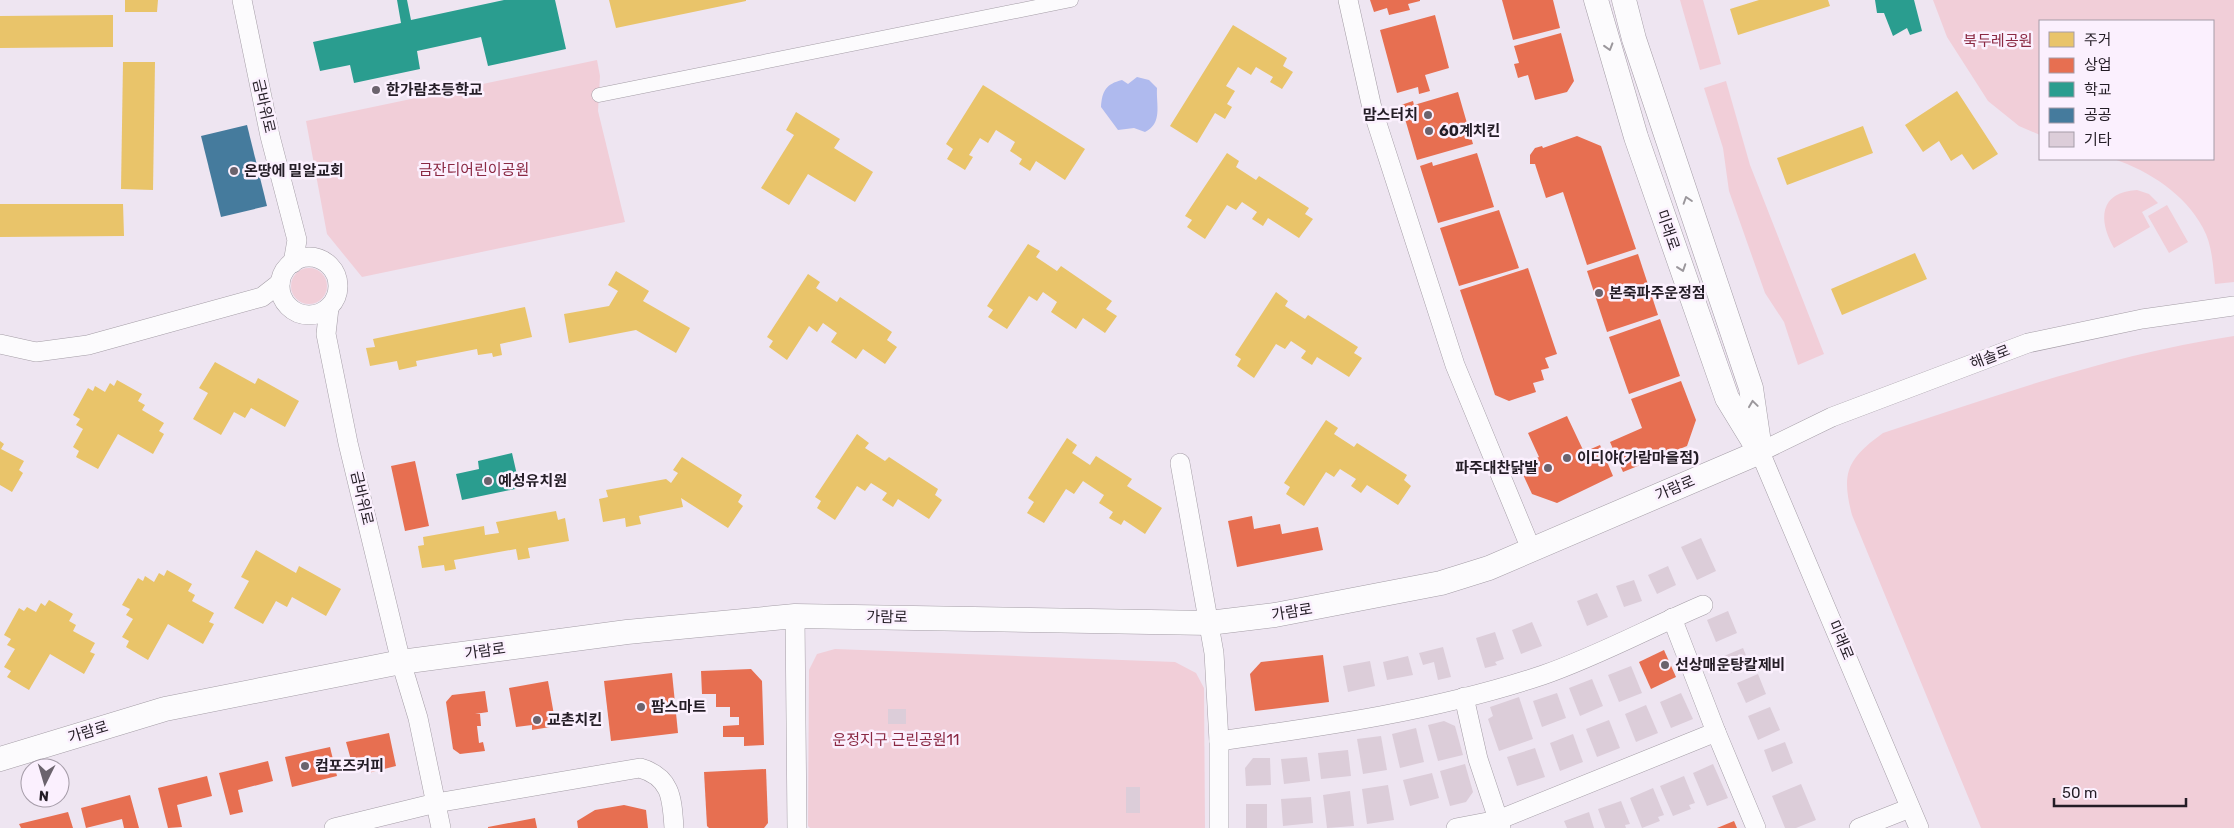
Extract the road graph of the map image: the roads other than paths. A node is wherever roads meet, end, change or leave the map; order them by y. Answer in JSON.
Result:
{"nodes":[{"id":1,"x":242,"y":0,"type":"edge"},
{"id":2,"x":1070,"y":0,"type":"edge"},
{"id":3,"x":1348,"y":0,"type":"edge"},
{"id":4,"x":1596,"y":0,"type":"edge"},
{"id":5,"x":1624,"y":0,"type":"edge"},
{"id":6,"x":599,"y":95,"type":"dead end"},
{"id":7,"x":296,"y":240,"type":"junction"},
{"id":8,"x":315,"y":258,"type":"junction"},
{"id":9,"x":293,"y":263,"type":"junction"},
{"id":10,"x":280,"y":283,"type":"junction"},
{"id":11,"x":262,"y":297,"type":"junction"},
{"id":12,"x":284,"y":302,"type":"junction"},
{"id":13,"x":2234,"y":306,"type":"edge"},
{"id":14,"x":329,"y":308,"type":"junction"},
{"id":15,"x":308,"y":315,"type":"junction"},
{"id":16,"x":326,"y":334,"type":"junction"},
{"id":17,"x":0,"y":344,"type":"edge"},
{"id":18,"x":1760,"y":452,"type":"junction"},
{"id":19,"x":1180,"y":463,"type":"dead end"},
{"id":20,"x":1531,"y":549,"type":"junction"},
{"id":21,"x":1703,"y":605,"type":"dead end"},
{"id":22,"x":795,"y":616,"type":"junction"},
{"id":23,"x":1672,"y":618,"type":"junction"},
{"id":24,"x":1209,"y":623,"type":"junction"},
{"id":25,"x":401,"y":662,"type":"junction"},
{"id":26,"x":1464,"y":698,"type":"junction"},
{"id":27,"x":1716,"y":732,"type":"junction"},
{"id":28,"x":1219,"y":741,"type":"junction"},
{"id":29,"x":0,"y":759,"type":"edge"},
{"id":30,"x":436,"y":803,"type":"junction"},
{"id":31,"x":1910,"y":808,"type":"junction"},
{"id":32,"x":1500,"y":824,"type":"edge"},
{"id":33,"x":334,"y":828,"type":"edge"},
{"id":34,"x":441,"y":828,"type":"edge"},
{"id":35,"x":674,"y":828,"type":"edge"},
{"id":36,"x":797,"y":828,"type":"edge"},
{"id":37,"x":1218,"y":828,"type":"edge"},
{"id":38,"x":1456,"y":828,"type":"edge"},
{"id":39,"x":1756,"y":828,"type":"edge"},
{"id":40,"x":1859,"y":828,"type":"edge"},
{"id":41,"x":1919,"y":828,"type":"edge"}],
"edges":[{"from":1,"to":7,"type":"street","name":"금바위로"},
{"from":2,"to":6,"type":"street"},
{"from":3,"to":20,"type":"street"},
{"from":4,"to":18,"type":"street","name":"미래로","one_way":true},
{"from":18,"to":5,"type":"street","name":"미래로","one_way":true},
{"from":7,"to":8,"type":"street"},
{"from":7,"to":9,"type":"street"},
{"from":8,"to":9,"type":"street"},
{"from":8,"to":14,"type":"street"},
{"from":9,"to":10,"type":"street"},
{"from":10,"to":11,"type":"street"},
{"from":10,"to":12,"type":"street"},
{"from":11,"to":12,"type":"street"},
{"from":11,"to":17,"type":"street"},
{"from":12,"to":15,"type":"street"},
{"from":13,"to":18,"type":"street","name":"해솔로"},
{"from":14,"to":15,"type":"street"},
{"from":14,"to":16,"type":"street"},
{"from":15,"to":16,"type":"street"},
{"from":16,"to":25,"type":"street","name":"금바위로"},
{"from":18,"to":20,"type":"street","name":"가람로"},
{"from":18,"to":31,"type":"street","name":"미래로"},
{"from":19,"to":24,"type":"street"},
{"from":20,"to":24,"type":"street","name":"가람로"},
{"from":21,"to":23,"type":"street"},
{"from":22,"to":24,"type":"street","name":"가람로"},
{"from":22,"to":25,"type":"street","name":"가람로"},
{"from":22,"to":36,"type":"street"},
{"from":23,"to":26,"type":"street"},
{"from":23,"to":27,"type":"street"},
{"from":24,"to":28,"type":"street"},
{"from":25,"to":29,"type":"street","name":"가람로"},
{"from":25,"to":30,"type":"street","name":"금바위로"},
{"from":26,"to":28,"type":"street"},
{"from":26,"to":32,"type":"street"},
{"from":27,"to":32,"type":"street"},
{"from":27,"to":39,"type":"street"},
{"from":28,"to":37,"type":"street"},
{"from":30,"to":33,"type":"street"},
{"from":30,"to":34,"type":"street","name":"금바위로"},
{"from":30,"to":35,"type":"street"},
{"from":31,"to":40,"type":"street"},
{"from":31,"to":41,"type":"street","name":"미래로"},
{"from":32,"to":38,"type":"street"}]}
